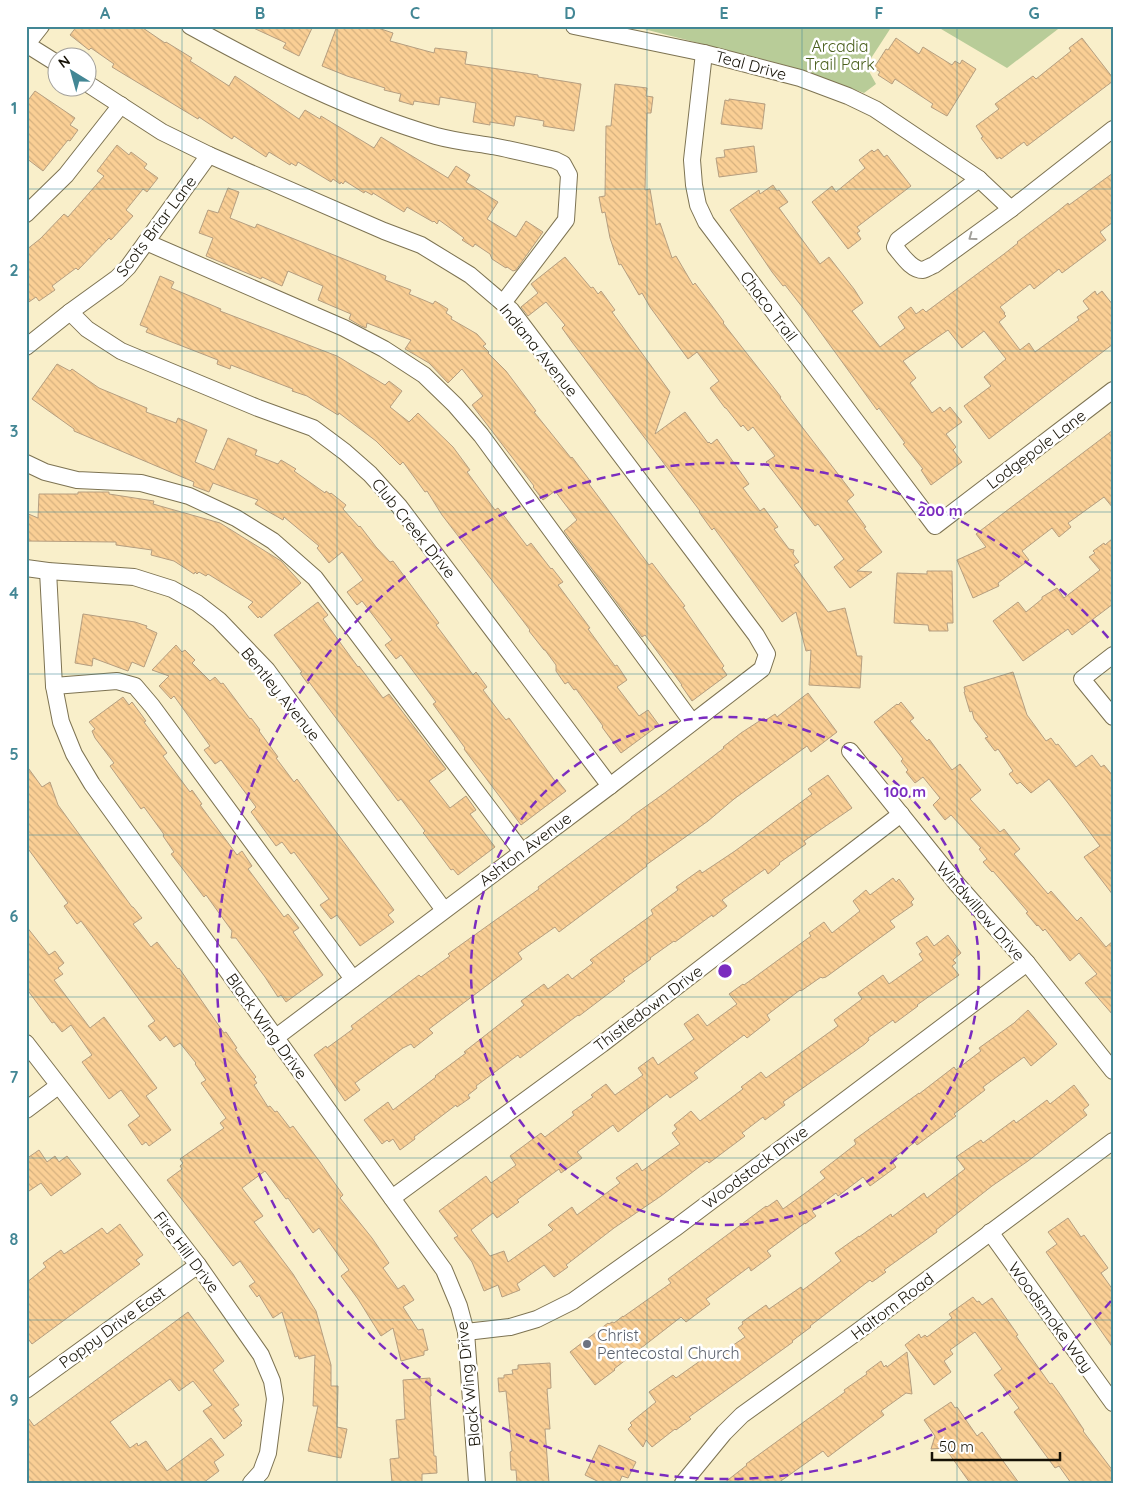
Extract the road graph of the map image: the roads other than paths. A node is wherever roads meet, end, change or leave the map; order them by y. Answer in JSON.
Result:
{"nodes":[{"id":1,"x":41,"y":26,"type":"edge"},
{"id":2,"x":190,"y":26,"type":"edge"},
{"id":3,"x":574,"y":26,"type":"edge"},
{"id":4,"x":26,"y":45,"type":"edge"},
{"id":5,"x":704,"y":53,"type":"junction"},
{"id":6,"x":48,"y":58,"type":"edge"},
{"id":7,"x":98,"y":90,"type":"edge"},
{"id":8,"x":121,"y":105,"type":"junction"},
{"id":9,"x":1113,"y":129,"type":"edge"},
{"id":10,"x":209,"y":155,"type":"junction"},
{"id":11,"x":979,"y":179,"type":"junction"},
{"id":12,"x":1011,"y":209,"type":"junction"},
{"id":13,"x":26,"y":214,"type":"edge"},
{"id":14,"x":146,"y":242,"type":"junction"},
{"id":15,"x":503,"y":303,"type":"junction"},
{"id":16,"x":70,"y":312,"type":"junction"},
{"id":17,"x":26,"y":347,"type":"edge"},
{"id":18,"x":1113,"y":390,"type":"edge"},
{"id":19,"x":26,"y":463,"type":"edge"},
{"id":20,"x":935,"y":526,"type":"joint"},
{"id":21,"x":26,"y":568,"type":"edge"},
{"id":22,"x":48,"y":571,"type":"junction"},
{"id":23,"x":766,"y":654,"type":"joint"},
{"id":24,"x":1113,"y":655,"type":"edge"},
{"id":25,"x":54,"y":686,"type":"junction"},
{"id":26,"x":1113,"y":717,"type":"edge"},
{"id":27,"x":692,"y":722,"type":"junction"},
{"id":28,"x":850,"y":751,"type":"dead end"},
{"id":29,"x":610,"y":786,"type":"junction"},
{"id":30,"x":901,"y":814,"type":"junction"},
{"id":31,"x":522,"y":852,"type":"junction"},
{"id":32,"x":444,"y":910,"type":"junction"},
{"id":33,"x":1027,"y":963,"type":"junction"},
{"id":34,"x":353,"y":979,"type":"junction"},
{"id":35,"x":275,"y":1038,"type":"junction"},
{"id":36,"x":26,"y":1043,"type":"edge"},
{"id":37,"x":1113,"y":1071,"type":"edge"},
{"id":38,"x":58,"y":1086,"type":"junction"},
{"id":39,"x":26,"y":1110,"type":"edge"},
{"id":40,"x":1113,"y":1141,"type":"edge"},
{"id":41,"x":392,"y":1198,"type":"junction"},
{"id":42,"x":990,"y":1232,"type":"junction"},
{"id":43,"x":198,"y":1265,"type":"junction"},
{"id":44,"x":466,"y":1332,"type":"junction"},
{"id":45,"x":26,"y":1390,"type":"edge"},
{"id":46,"x":1113,"y":1403,"type":"edge"},
{"id":47,"x":251,"y":1483,"type":"edge"},
{"id":48,"x":477,"y":1483,"type":"edge"},
{"id":49,"x":682,"y":1483,"type":"edge"}],
"edges":[{"from":1,"to":4,"type":"street"},
{"from":2,"to":15,"type":"street"},
{"from":3,"to":5,"type":"street","name":"Teal Drive"},
{"from":4,"to":6,"type":"street"},
{"from":5,"to":11,"type":"street","name":"Teal Drive"},
{"from":5,"to":20,"type":"street","name":"Chaco Trail"},
{"from":7,"to":8,"type":"street","name":"Indiana Avenue"},
{"from":8,"to":10,"type":"street","name":"Indiana Avenue"},
{"from":8,"to":13,"type":"street"},
{"from":9,"to":12,"type":"street"},
{"from":10,"to":14,"type":"street","name":"Scots Briar Lane"},
{"from":10,"to":15,"type":"street","name":"Indiana Avenue"},
{"from":11,"to":12,"type":"street","name":"Teal Drive"},
{"from":12,"to":11,"type":"street","one_way":true},
{"from":14,"to":16,"type":"street","name":"Scots Briar Lane"},
{"from":14,"to":27,"type":"street"},
{"from":15,"to":23,"type":"street","name":"Indiana Avenue"},
{"from":16,"to":17,"type":"street","name":"Scots Briar Lane"},
{"from":16,"to":29,"type":"street","name":"Club Creek Drive"},
{"from":18,"to":20,"type":"street","name":"Lodgepole Lane"},
{"from":19,"to":31,"type":"street"},
{"from":21,"to":22,"type":"street","name":"Bentley Avenue"},
{"from":22,"to":25,"type":"street","name":"Black Wing Drive"},
{"from":22,"to":32,"type":"street","name":"Bentley Avenue"},
{"from":23,"to":27,"type":"street","name":"Ashton Avenue"},
{"from":24,"to":26,"type":"street"},
{"from":25,"to":34,"type":"street"},
{"from":25,"to":35,"type":"street","name":"Black Wing Drive"},
{"from":27,"to":29,"type":"street","name":"Ashton Avenue"},
{"from":28,"to":30,"type":"street","name":"Windwillow Drive"},
{"from":29,"to":31,"type":"street","name":"Ashton Avenue"},
{"from":30,"to":33,"type":"street","name":"Windwillow Drive"},
{"from":30,"to":41,"type":"street","name":"Thistledown Drive"},
{"from":31,"to":32,"type":"street","name":"Ashton Avenue"},
{"from":32,"to":34,"type":"street","name":"Ashton Avenue"},
{"from":33,"to":37,"type":"street","name":"Windwillow Drive"},
{"from":33,"to":44,"type":"street","name":"Woodstock Drive"},
{"from":34,"to":35,"type":"street","name":"Ashton Avenue"},
{"from":35,"to":41,"type":"street","name":"Black Wing Drive"},
{"from":36,"to":38,"type":"street","name":"Fire Hill Drive"},
{"from":38,"to":39,"type":"street"},
{"from":38,"to":43,"type":"street","name":"Fire Hill Drive"},
{"from":40,"to":42,"type":"street","name":"Haltom Road"},
{"from":41,"to":44,"type":"street","name":"Black Wing Drive"},
{"from":42,"to":46,"type":"street","name":"Woodsmoke Way"},
{"from":42,"to":49,"type":"street","name":"Haltom Road"},
{"from":43,"to":45,"type":"street","name":"Poppy Drive East"},
{"from":43,"to":47,"type":"street","name":"Fire Hill Drive"},
{"from":44,"to":48,"type":"street","name":"Black Wing Drive"}]}
